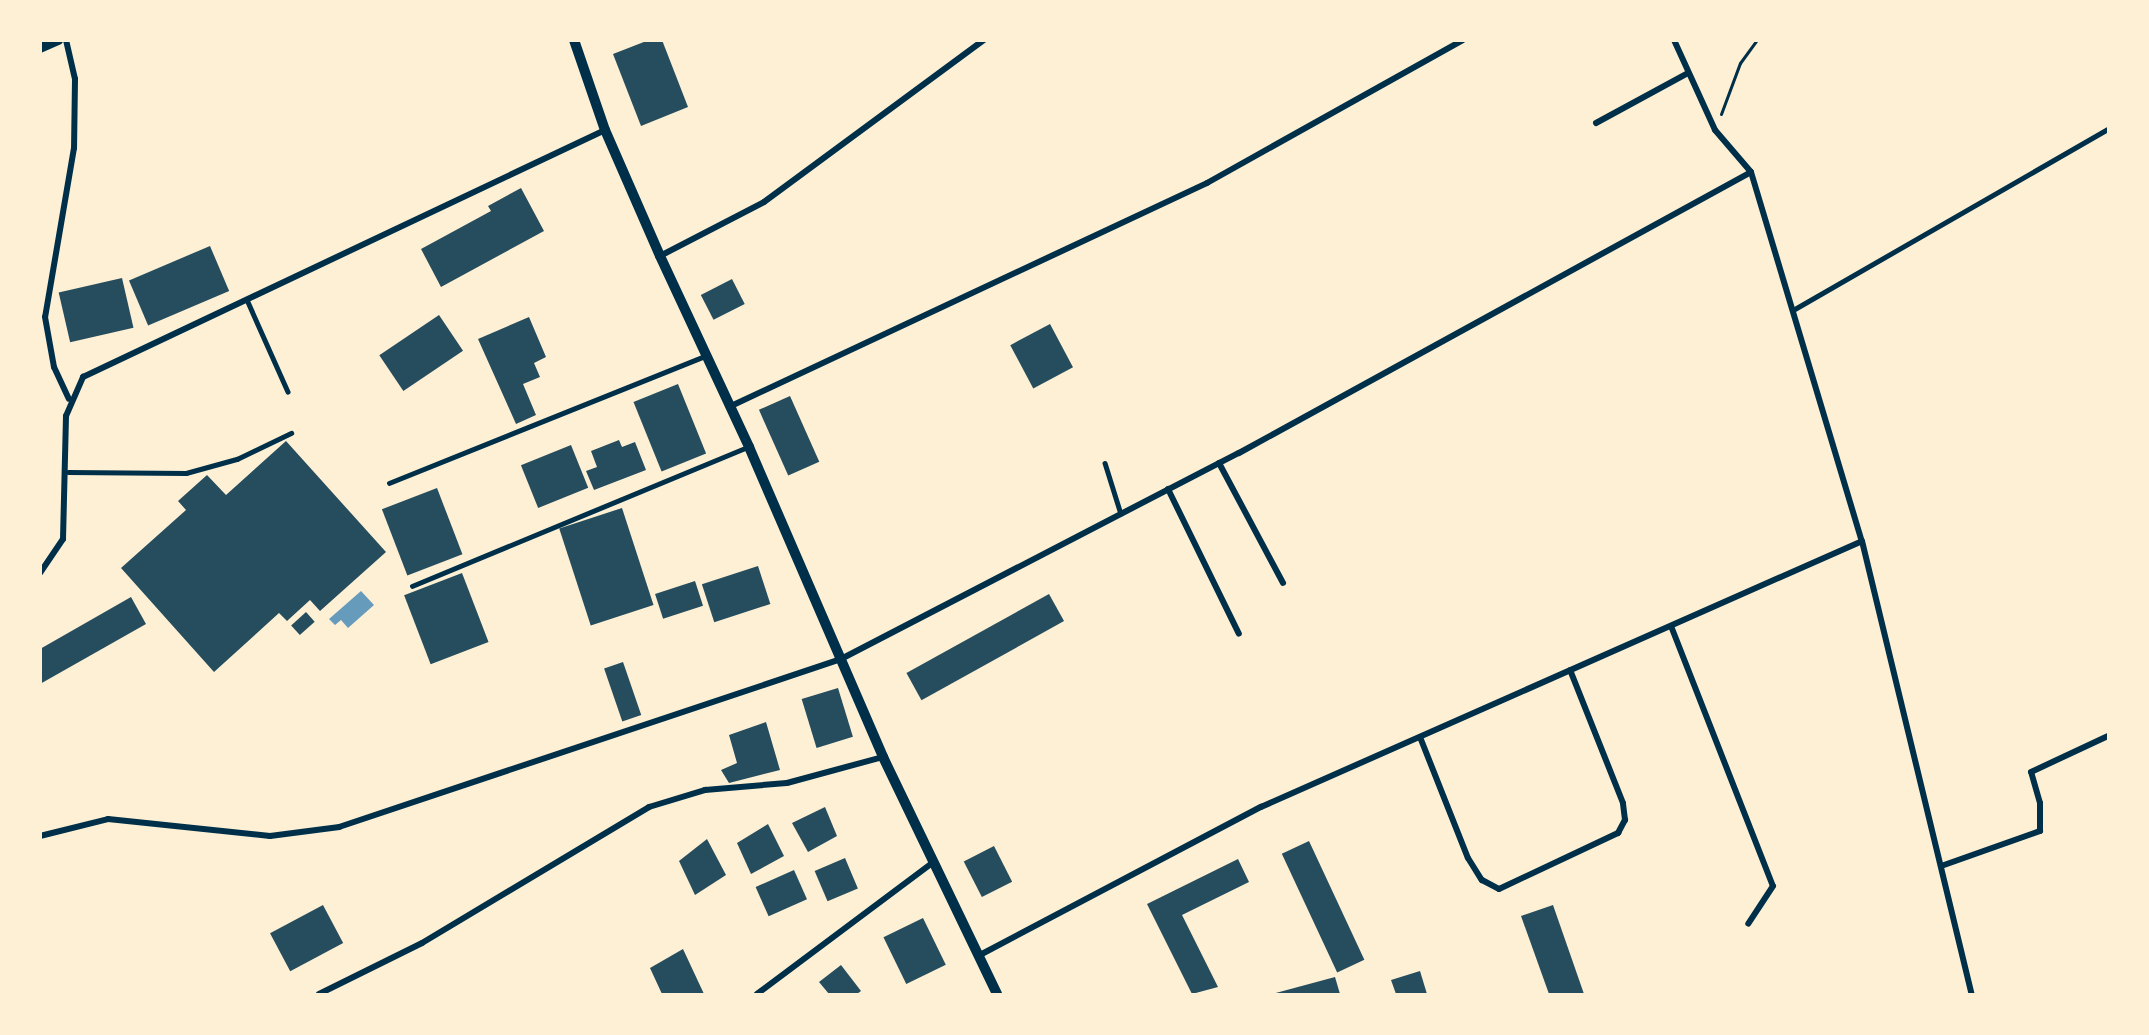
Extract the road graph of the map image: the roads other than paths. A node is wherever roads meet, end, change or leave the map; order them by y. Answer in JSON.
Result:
{"nodes":[{"id":1,"x":58,"y":40,"type":"edge"},
{"id":2,"x":66,"y":40,"type":"edge"},
{"id":3,"x":574,"y":40,"type":"edge"},
{"id":4,"x":984,"y":40,"type":"edge"},
{"id":5,"x":1463,"y":40,"type":"edge"},
{"id":6,"x":1674,"y":40,"type":"edge"},
{"id":7,"x":40,"y":48,"type":"edge"},
{"id":8,"x":1688,"y":74,"type":"junction"},
{"id":9,"x":1596,"y":123,"type":"dead end"},
{"id":10,"x":2109,"y":129,"type":"edge"},
{"id":11,"x":605,"y":130,"type":"junction"},
{"id":12,"x":1751,"y":172,"type":"junction"},
{"id":13,"x":660,"y":256,"type":"junction"},
{"id":14,"x":248,"y":302,"type":"junction"},
{"id":15,"x":1793,"y":310,"type":"junction"},
{"id":16,"x":707,"y":355,"type":"junction"},
{"id":17,"x":288,"y":392,"type":"dead end"},
{"id":18,"x":69,"y":399,"type":"junction"},
{"id":19,"x":731,"y":406,"type":"junction"},
{"id":20,"x":291,"y":433,"type":"dead end"},
{"id":21,"x":749,"y":447,"type":"junction"},
{"id":22,"x":1105,"y":463,"type":"dead end"},
{"id":23,"x":1219,"y":463,"type":"junction"},
{"id":24,"x":68,"y":472,"type":"junction"},
{"id":25,"x":388,"y":483,"type":"dead end"},
{"id":26,"x":1168,"y":489,"type":"junction"},
{"id":27,"x":1120,"y":514,"type":"junction"},
{"id":28,"x":1862,"y":541,"type":"junction"},
{"id":29,"x":40,"y":573,"type":"edge"},
{"id":30,"x":1283,"y":583,"type":"dead end"},
{"id":31,"x":412,"y":586,"type":"dead end"},
{"id":32,"x":1671,"y":626,"type":"junction"},
{"id":33,"x":1239,"y":634,"type":"dead end"},
{"id":34,"x":841,"y":659,"type":"junction"},
{"id":35,"x":1570,"y":670,"type":"junction"},
{"id":36,"x":2109,"y":736,"type":"edge"},
{"id":37,"x":1420,"y":737,"type":"junction"},
{"id":38,"x":883,"y":757,"type":"junction"},
{"id":39,"x":40,"y":836,"type":"edge"},
{"id":40,"x":932,"y":863,"type":"junction"},
{"id":41,"x":1944,"y":865,"type":"junction"},
{"id":42,"x":1748,"y":924,"type":"dead end"},
{"id":43,"x":978,"y":956,"type":"junction"},
{"id":44,"x":319,"y":994,"type":"edge"},
{"id":45,"x":757,"y":994,"type":"edge"},
{"id":46,"x":997,"y":994,"type":"edge"},
{"id":47,"x":1972,"y":994,"type":"edge"}],
"edges":[{"from":1,"to":7,"type":"street"},
{"from":2,"to":18,"type":"street"},
{"from":3,"to":11,"type":"street"},
{"from":4,"to":13,"type":"street"},
{"from":5,"to":19,"type":"street"},
{"from":6,"to":8,"type":"street"},
{"from":8,"to":9,"type":"street"},
{"from":8,"to":12,"type":"street"},
{"from":10,"to":15,"type":"lane"},
{"from":11,"to":13,"type":"street"},
{"from":11,"to":14,"type":"street"},
{"from":12,"to":15,"type":"street"},
{"from":12,"to":23,"type":"street"},
{"from":13,"to":16,"type":"street"},
{"from":14,"to":17,"type":"lane"},
{"from":14,"to":18,"type":"street"},
{"from":15,"to":28,"type":"street"},
{"from":16,"to":19,"type":"street"},
{"from":16,"to":25,"type":"lane"},
{"from":18,"to":24,"type":"street"},
{"from":19,"to":21,"type":"street"},
{"from":20,"to":24,"type":"lane"},
{"from":21,"to":31,"type":"lane"},
{"from":21,"to":34,"type":"street"},
{"from":22,"to":27,"type":"lane"},
{"from":23,"to":26,"type":"street"},
{"from":23,"to":30,"type":"street"},
{"from":24,"to":29,"type":"street"},
{"from":26,"to":27,"type":"street"},
{"from":26,"to":33,"type":"street"},
{"from":27,"to":34,"type":"street"},
{"from":28,"to":32,"type":"street"},
{"from":28,"to":41,"type":"street"},
{"from":32,"to":35,"type":"street"},
{"from":32,"to":42,"type":"street"},
{"from":34,"to":38,"type":"street"},
{"from":34,"to":39,"type":"street"},
{"from":35,"to":37,"type":"street"},
{"from":35,"to":37,"type":"street"},
{"from":36,"to":41,"type":"street"},
{"from":37,"to":43,"type":"street"},
{"from":38,"to":40,"type":"street"},
{"from":38,"to":44,"type":"street"},
{"from":40,"to":43,"type":"street"},
{"from":40,"to":45,"type":"street"},
{"from":41,"to":47,"type":"street"},
{"from":43,"to":46,"type":"street"}]}
